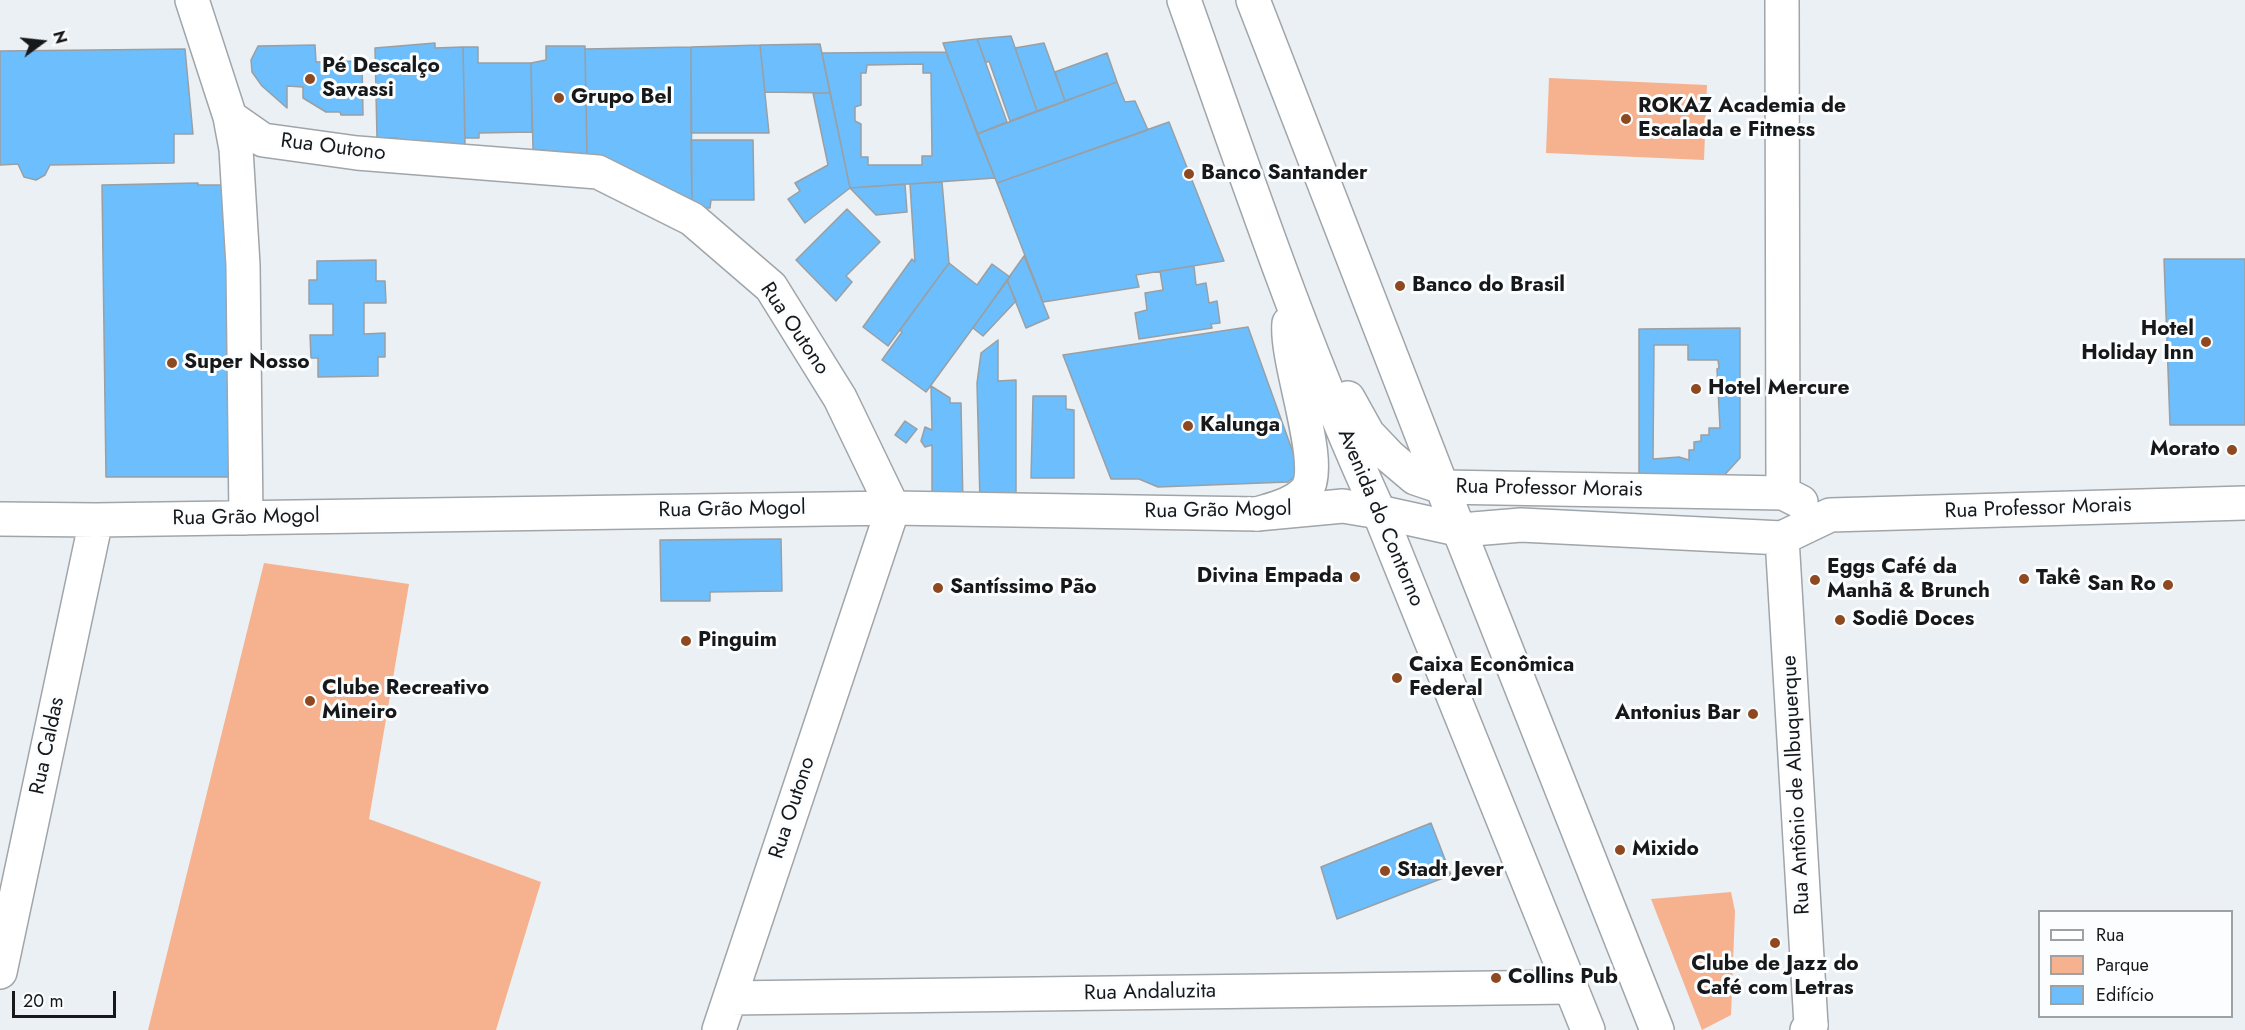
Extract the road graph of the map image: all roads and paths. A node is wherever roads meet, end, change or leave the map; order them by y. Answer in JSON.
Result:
{"nodes":[{"id":1,"x":192,"y":0,"type":"edge"},
{"id":2,"x":1184,"y":0,"type":"edge"},
{"id":3,"x":1253,"y":0,"type":"edge"},
{"id":4,"x":1782,"y":0,"type":"edge"},
{"id":5,"x":230,"y":117,"type":"junction"},
{"id":6,"x":1293,"y":307,"type":"junction"},
{"id":7,"x":1442,"y":487,"type":"junction"},
{"id":8,"x":1783,"y":493,"type":"junction"},
{"id":9,"x":2245,"y":503,"type":"edge"},
{"id":10,"x":893,"y":508,"type":"junction"},
{"id":11,"x":1379,"y":512,"type":"junction"},
{"id":12,"x":1257,"y":514,"type":"junction"},
{"id":13,"x":1830,"y":515,"type":"junction"},
{"id":14,"x":246,"y":518,"type":"junction"},
{"id":15,"x":0,"y":519,"type":"edge"},
{"id":16,"x":96,"y":520,"type":"junction"},
{"id":17,"x":1461,"y":530,"type":"junction"},
{"id":18,"x":1782,"y":538,"type":"junction"},
{"id":19,"x":0,"y":972,"type":"edge"},
{"id":20,"x":1571,"y":987,"type":"junction"},
{"id":21,"x":730,"y":998,"type":"junction"},
{"id":22,"x":1809,"y":1028,"type":"edge"},
{"id":23,"x":719,"y":1030,"type":"edge"},
{"id":24,"x":1588,"y":1030,"type":"edge"},
{"id":25,"x":1657,"y":1030,"type":"edge"}],
"edges":[{"from":1,"to":5,"type":"street"},
{"from":2,"to":6,"type":"street","name":"Avenida do Contorno"},
{"from":3,"to":7,"type":"street"},
{"from":4,"to":8,"type":"street"},
{"from":5,"to":10,"type":"street","name":"Rua Outono"},
{"from":5,"to":14,"type":"street"},
{"from":6,"to":7,"type":"street","name":"Rua Professor Morais"},
{"from":6,"to":11,"type":"street","name":"Avenida do Contorno"},
{"from":6,"to":12,"type":"street"},
{"from":7,"to":8,"type":"street","name":"Rua Professor Morais"},
{"from":7,"to":17,"type":"street"},
{"from":8,"to":13,"type":"street","name":"Rua Professor Morais"},
{"from":9,"to":13,"type":"street","name":"Rua Professor Morais"},
{"from":10,"to":12,"type":"street","name":"Rua Grão Mogol"},
{"from":10,"to":14,"type":"street","name":"Rua Grão Mogol"},
{"from":10,"to":21,"type":"street","name":"Rua Outono"},
{"from":11,"to":12,"type":"street","name":"Rua Grão Mogol"},
{"from":11,"to":17,"type":"street","name":"Rua Grão Mogol"},
{"from":11,"to":20,"type":"street","name":"Avenida do Contorno"},
{"from":13,"to":18,"type":"street","name":"Rua Professor Morais"},
{"from":14,"to":16,"type":"street","name":"Rua Grão Mogol"},
{"from":15,"to":16,"type":"street","name":"Rua Grão Mogol"},
{"from":16,"to":19,"type":"street","name":"Rua Caldas"},
{"from":17,"to":18,"type":"street","name":"Rua Professor Morais"},
{"from":17,"to":25,"type":"street"},
{"from":18,"to":22,"type":"street","name":"Rua Antônio de Albuquerque"},
{"from":20,"to":21,"type":"street","name":"Rua Andaluzita"},
{"from":20,"to":24,"type":"street","name":"Avenida do Contorno"},
{"from":21,"to":23,"type":"street","name":"Rua Outono"}]}
